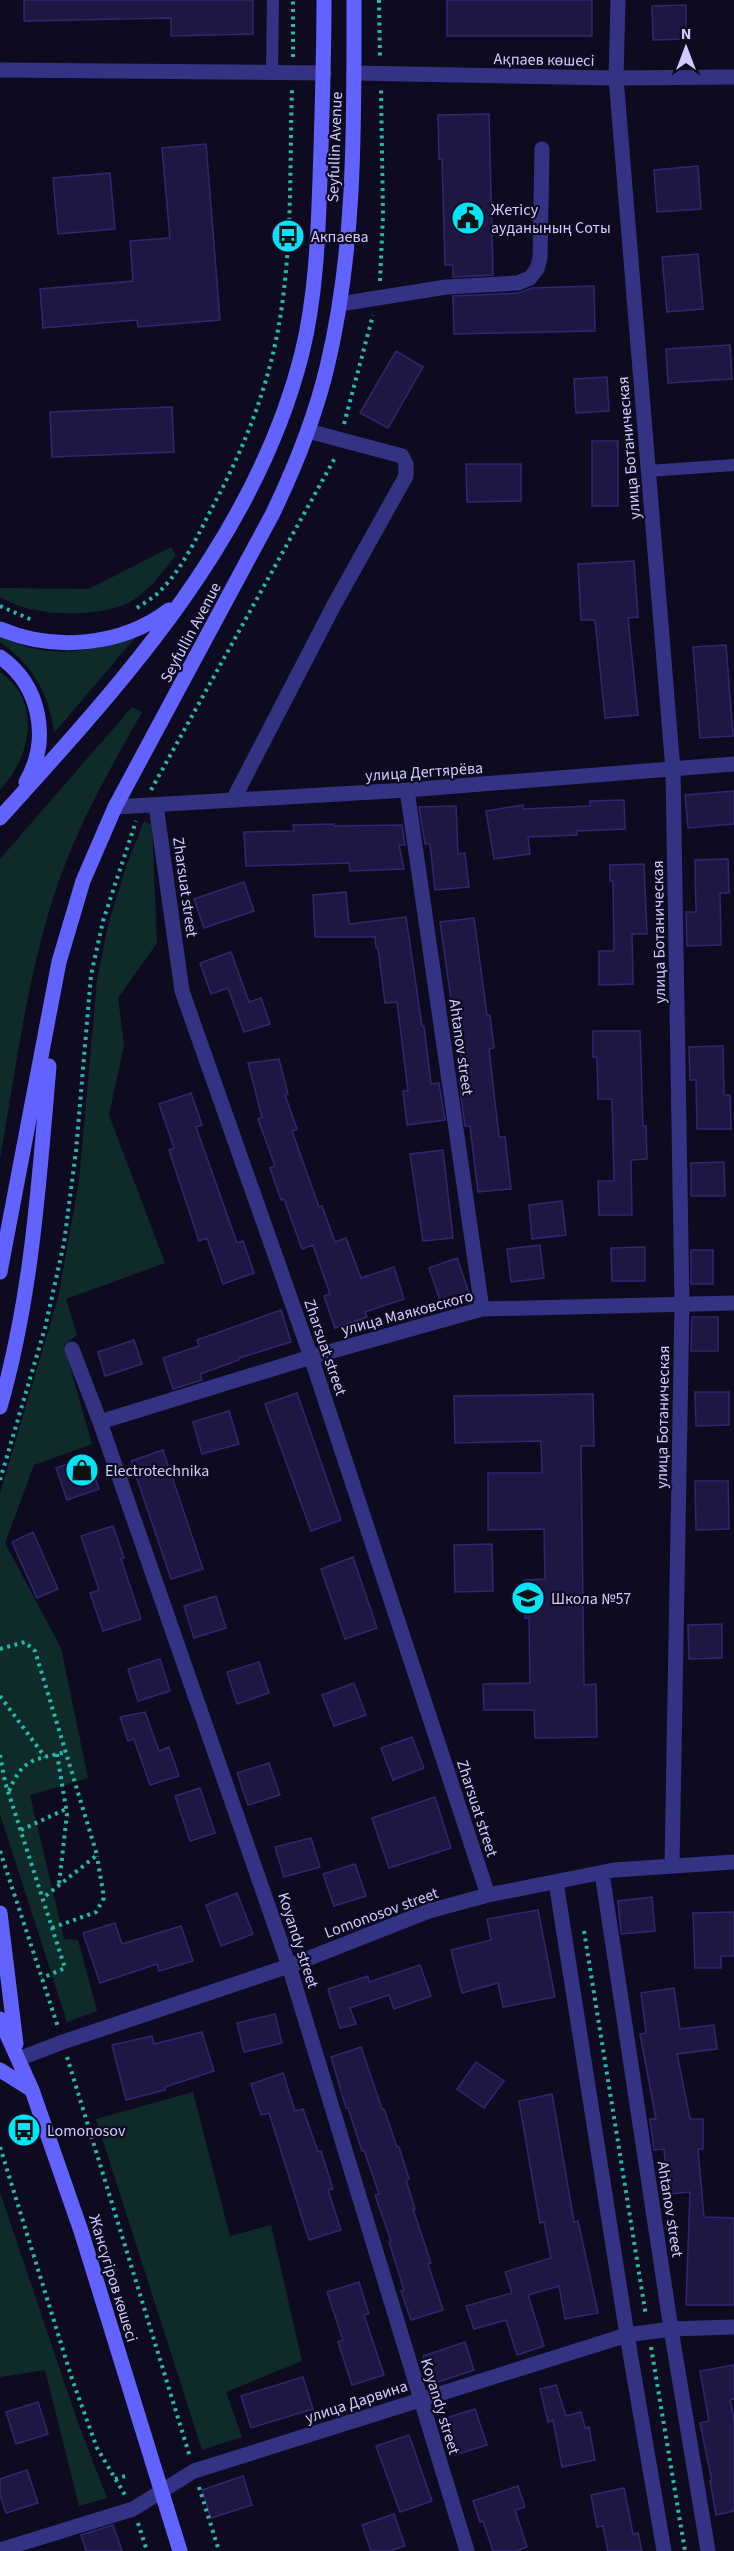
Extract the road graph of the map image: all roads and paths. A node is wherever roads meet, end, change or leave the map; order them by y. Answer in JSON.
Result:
{"nodes":[{"id":1,"x":273,"y":0,"type":"edge"},
{"id":2,"x":293,"y":0,"type":"edge"},
{"id":3,"x":324,"y":0,"type":"edge"},
{"id":4,"x":354,"y":0,"type":"edge"},
{"id":5,"x":380,"y":0,"type":"edge"},
{"id":6,"x":618,"y":0,"type":"edge"},
{"id":7,"x":0,"y":70,"type":"edge"},
{"id":8,"x":272,"y":72,"type":"junction"},
{"id":9,"x":293,"y":72,"type":"junction"},
{"id":10,"x":324,"y":72,"type":"junction"},
{"id":11,"x":354,"y":73,"type":"junction"},
{"id":12,"x":380,"y":73,"type":"junction"},
{"id":13,"x":734,"y":77,"type":"edge"},
{"id":14,"x":616,"y":78,"type":"junction"},
{"id":15,"x":542,"y":149,"type":"dead end"},
{"id":16,"x":377,"y":299,"type":"junction"},
{"id":17,"x":340,"y":304,"type":"junction"},
{"id":18,"x":308,"y":431,"type":"junction"},
{"id":19,"x":345,"y":440,"type":"junction"},
{"id":20,"x":734,"y":465,"type":"edge"},
{"id":21,"x":648,"y":471,"type":"junction"},
{"id":22,"x":184,"y":599,"type":"junction"},
{"id":23,"x":0,"y":606,"type":"edge"},
{"id":24,"x":134,"y":610,"type":"dead end"},
{"id":25,"x":43,"y":622,"type":"dead end"},
{"id":26,"x":0,"y":630,"type":"edge"},
{"id":27,"x":0,"y":657,"type":"edge"},
{"id":28,"x":734,"y":764,"type":"edge"},
{"id":29,"x":673,"y":770,"type":"junction"},
{"id":30,"x":407,"y":790,"type":"junction"},
{"id":31,"x":233,"y":800,"type":"junction"},
{"id":32,"x":15,"y":802,"type":"junction"},
{"id":33,"x":149,"y":805,"type":"junction"},
{"id":34,"x":116,"y":807,"type":"junction"},
{"id":35,"x":0,"y":818,"type":"edge"},
{"id":36,"x":55,"y":988,"type":"junction"},
{"id":37,"x":0,"y":1272,"type":"edge"},
{"id":38,"x":734,"y":1303,"type":"edge"},
{"id":39,"x":682,"y":1304,"type":"junction"},
{"id":40,"x":482,"y":1309,"type":"junction"},
{"id":41,"x":72,"y":1349,"type":"dead end"},
{"id":42,"x":311,"y":1357,"type":"junction"},
{"id":43,"x":0,"y":1407,"type":"edge"},
{"id":44,"x":100,"y":1422,"type":"junction"},
{"id":45,"x":0,"y":1479,"type":"edge"},
{"id":46,"x":0,"y":1648,"type":"edge"},
{"id":47,"x":0,"y":1696,"type":"edge"},
{"id":48,"x":66,"y":1752,"type":"junction"},
{"id":49,"x":57,"y":1754,"type":"junction"},
{"id":50,"x":0,"y":1755,"type":"edge"},
{"id":51,"x":45,"y":1757,"type":"junction"},
{"id":52,"x":8,"y":1791,"type":"junction"},
{"id":53,"x":66,"y":1809,"type":"junction"},
{"id":54,"x":21,"y":1830,"type":"junction"},
{"id":55,"x":0,"y":1851,"type":"edge"},
{"id":56,"x":97,"y":1855,"type":"junction"},
{"id":57,"x":734,"y":1862,"type":"edge"},
{"id":58,"x":672,"y":1866,"type":"junction"},
{"id":59,"x":602,"y":1872,"type":"junction"},
{"id":60,"x":556,"y":1882,"type":"junction"},
{"id":61,"x":58,"y":1886,"type":"junction"},
{"id":62,"x":488,"y":1895,"type":"junction"},
{"id":63,"x":43,"y":1898,"type":"junction"},
{"id":64,"x":0,"y":1913,"type":"edge"},
{"id":65,"x":52,"y":1928,"type":"junction"},
{"id":66,"x":584,"y":1931,"type":"dead end"},
{"id":67,"x":289,"y":1966,"type":"junction"},
{"id":68,"x":42,"y":1978,"type":"junction"},
{"id":69,"x":0,"y":2019,"type":"edge"},
{"id":70,"x":63,"y":2042,"type":"junction"},
{"id":71,"x":18,"y":2059,"type":"junction"},
{"id":72,"x":0,"y":2070,"type":"edge"},
{"id":73,"x":32,"y":2090,"type":"junction"},
{"id":74,"x":0,"y":2147,"type":"edge"},
{"id":75,"x":734,"y":2327,"type":"edge"},
{"id":76,"x":671,"y":2329,"type":"junction"},
{"id":77,"x":649,"y":2332,"type":"junction"},
{"id":78,"x":627,"y":2335,"type":"junction"},
{"id":79,"x":420,"y":2399,"type":"junction"},
{"id":80,"x":194,"y":2471,"type":"junction"},
{"id":81,"x":125,"y":2475,"type":"dead end"},
{"id":82,"x":116,"y":2479,"type":"junction"},
{"id":83,"x":161,"y":2492,"type":"junction"},
{"id":84,"x":133,"y":2509,"type":"junction"},
{"id":85,"x":0,"y":2550,"type":"edge"},
{"id":86,"x":147,"y":2551,"type":"edge"},
{"id":87,"x":180,"y":2551,"type":"edge"},
{"id":88,"x":219,"y":2551,"type":"edge"},
{"id":89,"x":467,"y":2551,"type":"edge"},
{"id":90,"x":664,"y":2551,"type":"edge"},
{"id":91,"x":685,"y":2551,"type":"edge"},
{"id":92,"x":708,"y":2551,"type":"edge"}],
"edges":[{"from":1,"to":8,"type":"lane"},
{"from":2,"to":9,"type":"path"},
{"from":3,"to":10,"type":"main road","name":"Seyfullin Avenue"},
{"from":4,"to":11,"type":"main road","name":"Seyfullin Avenue"},
{"from":5,"to":12,"type":"path"},
{"from":6,"to":14,"type":"street","name":"улица Ботаническая"},
{"from":7,"to":8,"type":"street"},
{"from":8,"to":9,"type":"street"},
{"from":9,"to":10,"type":"street"},
{"from":9,"to":24,"type":"path"},
{"from":10,"to":22,"type":"main road","name":"Seyfullin Avenue"},
{"from":11,"to":12,"type":"street","name":"Ақпаев көшесі"},
{"from":11,"to":17,"type":"main road","name":"Seyfullin Avenue"},
{"from":12,"to":14,"type":"street","name":"Ақпаев көшесі"},
{"from":12,"to":16,"type":"path"},
{"from":13,"to":14,"type":"street","name":"Ақпаев көшесі"},
{"from":14,"to":21,"type":"street","name":"улица Ботаническая"},
{"from":15,"to":16,"type":"street"},
{"from":16,"to":17,"type":"street"},
{"from":16,"to":19,"type":"path"},
{"from":17,"to":18,"type":"main road","name":"Seyfullin Avenue"},
{"from":18,"to":19,"type":"street"},
{"from":18,"to":34,"type":"main road","name":"Seyfullin Avenue"},
{"from":19,"to":31,"type":"street"},
{"from":19,"to":33,"type":"path"},
{"from":20,"to":21,"type":"lane"},
{"from":21,"to":29,"type":"street","name":"улица Ботаническая"},
{"from":22,"to":26,"type":"main road"},
{"from":22,"to":32,"type":"main road","name":"Seyfullin Avenue"},
{"from":23,"to":25,"type":"path"},
{"from":27,"to":32,"type":"main road"},
{"from":28,"to":29,"type":"street","name":"улица Дегтярёва"},
{"from":29,"to":30,"type":"street","name":"улица Дегтярёва"},
{"from":29,"to":39,"type":"street","name":"улица Ботаническая"},
{"from":30,"to":31,"type":"street","name":"улица Дегтярёва"},
{"from":30,"to":40,"type":"street","name":"Ahtanov street"},
{"from":31,"to":33,"type":"street","name":"улица Дегтярёва"},
{"from":32,"to":35,"type":"main road","name":"Seyfullin Avenue"},
{"from":33,"to":34,"type":"street","name":"улица Дегтярёва"},
{"from":33,"to":42,"type":"street","name":"Zharsuat street"},
{"from":33,"to":45,"type":"path"},
{"from":34,"to":36,"type":"main road","name":"Seyfullin Avenue"},
{"from":36,"to":37,"type":"main road","name":"Seyfullin Avenue"},
{"from":36,"to":43,"type":"main road"},
{"from":38,"to":39,"type":"street","name":"улица Маяковского"},
{"from":39,"to":40,"type":"street","name":"улица Маяковского"},
{"from":39,"to":58,"type":"street","name":"улица Ботаническая"},
{"from":40,"to":42,"type":"street","name":"улица Маяковского"},
{"from":41,"to":44,"type":"street","name":"Koyandy street"},
{"from":42,"to":44,"type":"street","name":"улица Маяковского"},
{"from":42,"to":62,"type":"street","name":"Zharsuat street"},
{"from":44,"to":67,"type":"street","name":"Koyandy street"},
{"from":46,"to":48,"type":"path"},
{"from":47,"to":51,"type":"path"},
{"from":48,"to":49,"type":"path"},
{"from":48,"to":56,"type":"path"},
{"from":49,"to":51,"type":"path"},
{"from":49,"to":53,"type":"path"},
{"from":50,"to":52,"type":"path"},
{"from":51,"to":52,"type":"path"},
{"from":52,"to":54,"type":"path"},
{"from":53,"to":54,"type":"path"},
{"from":53,"to":61,"type":"path"},
{"from":54,"to":63,"type":"path"},
{"from":55,"to":68,"type":"path"},
{"from":56,"to":61,"type":"path"},
{"from":56,"to":65,"type":"path"},
{"from":57,"to":58,"type":"street","name":"Lomonosov street"},
{"from":58,"to":59,"type":"street","name":"Lomonosov street"},
{"from":59,"to":60,"type":"street","name":"Lomonosov street"},
{"from":59,"to":76,"type":"street","name":"Ahtanov street"},
{"from":60,"to":62,"type":"street","name":"Lomonosov street"},
{"from":60,"to":78,"type":"street"},
{"from":61,"to":63,"type":"path"},
{"from":62,"to":67,"type":"street","name":"Lomonosov street"},
{"from":63,"to":65,"type":"path"},
{"from":64,"to":71,"type":"main road"},
{"from":65,"to":68,"type":"path"},
{"from":66,"to":77,"type":"path"},
{"from":67,"to":70,"type":"street","name":"Lomonosov street"},
{"from":67,"to":79,"type":"street","name":"Koyandy street"},
{"from":68,"to":70,"type":"path"},
{"from":69,"to":71,"type":"main road","name":"Жансүгіров көшесі"},
{"from":70,"to":71,"type":"street","name":"Lomonosov street"},
{"from":70,"to":80,"type":"path"},
{"from":71,"to":73,"type":"main road","name":"Жансүгіров көшесі"},
{"from":72,"to":73,"type":"main road"},
{"from":73,"to":83,"type":"main road","name":"Жансүгіров көшесі"},
{"from":74,"to":82,"type":"path"},
{"from":75,"to":76,"type":"street","name":"улица Дарвина"},
{"from":76,"to":77,"type":"street","name":"улица Дарвина"},
{"from":76,"to":92,"type":"street","name":"Ahtanov street"},
{"from":77,"to":78,"type":"street","name":"улица Дарвина"},
{"from":77,"to":91,"type":"path"},
{"from":78,"to":79,"type":"street","name":"улица Дарвина"},
{"from":78,"to":90,"type":"street"},
{"from":79,"to":80,"type":"street","name":"улица Дарвина"},
{"from":79,"to":89,"type":"street","name":"Koyandy street"},
{"from":80,"to":83,"type":"street","name":"улица Дарвина"},
{"from":80,"to":88,"type":"path"},
{"from":81,"to":82,"type":"path"},
{"from":82,"to":84,"type":"path"},
{"from":83,"to":84,"type":"street","name":"улица Дарвина"},
{"from":83,"to":87,"type":"main road","name":"Жансүгіров көшесі"},
{"from":84,"to":85,"type":"street","name":"улица Дарвина"},
{"from":84,"to":86,"type":"path"}]}
